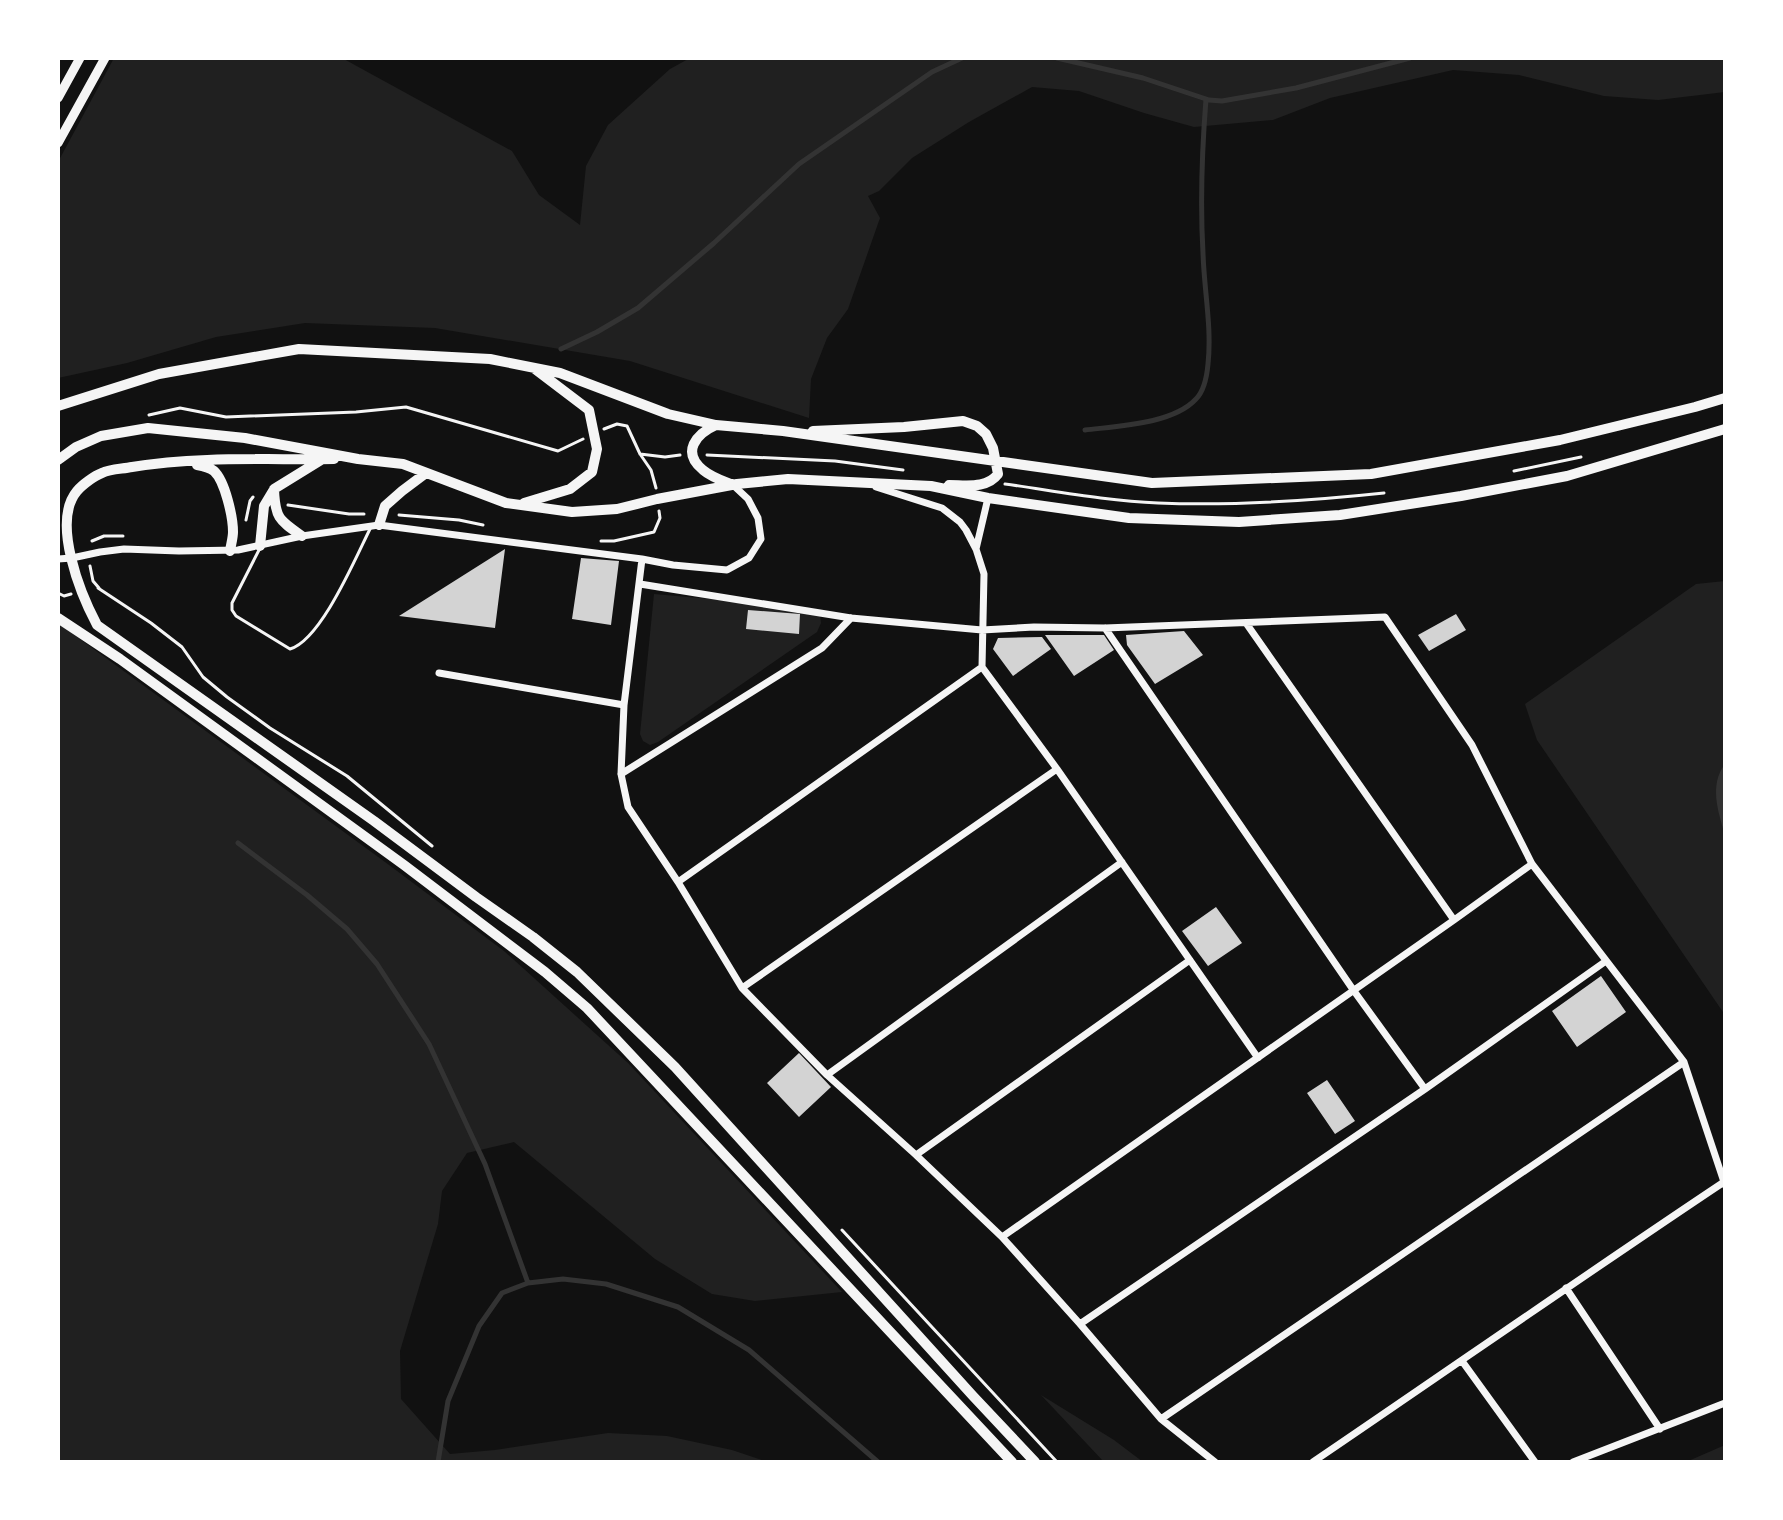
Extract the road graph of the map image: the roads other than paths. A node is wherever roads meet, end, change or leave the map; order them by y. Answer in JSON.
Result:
{"nodes":[{"id":1,"x":80,"y":58,"type":"edge"},
{"id":2,"x":105,"y":58,"type":"edge"},
{"id":3,"x":58,"y":98,"type":"edge"},
{"id":4,"x":58,"y":143,"type":"edge"},
{"id":5,"x":533,"y":367,"type":"junction"},
{"id":6,"x":1725,"y":398,"type":"edge"},
{"id":7,"x":58,"y":406,"type":"edge"},
{"id":8,"x":716,"y":425,"type":"junction"},
{"id":9,"x":1725,"y":429,"type":"edge"},
{"id":10,"x":783,"y":431,"type":"junction"},
{"id":11,"x":322,"y":459,"type":"junction"},
{"id":12,"x":358,"y":459,"type":"junction"},
{"id":13,"x":58,"y":460,"type":"edge"},
{"id":14,"x":167,"y":461,"type":"junction"},
{"id":15,"x":996,"y":462,"type":"junction"},
{"id":16,"x":426,"y":473,"type":"junction"},
{"id":17,"x":859,"y":481,"type":"junction"},
{"id":18,"x":733,"y":485,"type":"junction"},
{"id":19,"x":931,"y":486,"type":"junction"},
{"id":20,"x":274,"y":489,"type":"junction"},
{"id":21,"x":988,"y":498,"type":"junction"},
{"id":22,"x":520,"y":505,"type":"junction"},
{"id":23,"x":378,"y":522,"type":"junction"},
{"id":24,"x":302,"y":536,"type":"junction"},
{"id":25,"x":260,"y":546,"type":"junction"},
{"id":26,"x":976,"y":549,"type":"junction"},
{"id":27,"x":230,"y":551,"type":"junction"},
{"id":28,"x":72,"y":558,"type":"junction"},
{"id":29,"x":58,"y":559,"type":"edge"},
{"id":30,"x":642,"y":559,"type":"junction"},
{"id":31,"x":640,"y":584,"type":"junction"},
{"id":32,"x":58,"y":618,"type":"edge"},
{"id":33,"x":851,"y":618,"type":"junction"},
{"id":34,"x":1246,"y":623,"type":"junction"},
{"id":35,"x":1105,"y":628,"type":"junction"},
{"id":36,"x":982,"y":630,"type":"junction"},
{"id":37,"x":982,"y":667,"type":"junction"},
{"id":38,"x":439,"y":673,"type":"dead end"},
{"id":39,"x":624,"y":705,"type":"junction"},
{"id":40,"x":1057,"y":769,"type":"junction"},
{"id":41,"x":621,"y":774,"type":"junction"},
{"id":42,"x":1122,"y":862,"type":"junction"},
{"id":43,"x":1532,"y":864,"type":"junction"},
{"id":44,"x":678,"y":882,"type":"junction"},
{"id":45,"x":1454,"y":920,"type":"junction"},
{"id":46,"x":1190,"y":960,"type":"junction"},
{"id":47,"x":1606,"y":961,"type":"junction"},
{"id":48,"x":742,"y":988,"type":"junction"},
{"id":49,"x":1354,"y":991,"type":"junction"},
{"id":50,"x":1258,"y":1058,"type":"junction"},
{"id":51,"x":1684,"y":1062,"type":"junction"},
{"id":52,"x":827,"y":1075,"type":"junction"},
{"id":53,"x":1425,"y":1089,"type":"junction"},
{"id":54,"x":916,"y":1155,"type":"junction"},
{"id":55,"x":1725,"y":1184,"type":"edge"},
{"id":56,"x":1002,"y":1237,"type":"junction"},
{"id":57,"x":1566,"y":1288,"type":"junction"},
{"id":58,"x":1080,"y":1324,"type":"junction"},
{"id":59,"x":1462,"y":1361,"type":"junction"},
{"id":60,"x":1725,"y":1403,"type":"edge"},
{"id":61,"x":1161,"y":1419,"type":"junction"},
{"id":62,"x":1660,"y":1429,"type":"junction"},
{"id":63,"x":1012,"y":1462,"type":"edge"},
{"id":64,"x":1035,"y":1462,"type":"edge"},
{"id":65,"x":1215,"y":1462,"type":"edge"},
{"id":66,"x":1313,"y":1462,"type":"edge"},
{"id":67,"x":1535,"y":1462,"type":"edge"},
{"id":68,"x":1573,"y":1462,"type":"edge"}],
"edges":[{"from":1,"to":3,"type":"street"},
{"from":2,"to":4,"type":"street"},
{"from":5,"to":7,"type":"main road"},
{"from":5,"to":8,"type":"main road"},
{"from":5,"to":22,"type":"main road"},
{"from":6,"to":15,"type":"main road"},
{"from":8,"to":10,"type":"main road"},
{"from":8,"to":18,"type":"main road"},
{"from":9,"to":21,"type":"main road"},
{"from":10,"to":15,"type":"main road"},
{"from":10,"to":15,"type":"main road"},
{"from":11,"to":12,"type":"main road"},
{"from":11,"to":14,"type":"main road"},
{"from":11,"to":20,"type":"main road"},
{"from":12,"to":13,"type":"main road"},
{"from":12,"to":16,"type":"main road"},
{"from":14,"to":27,"type":"main road"},
{"from":14,"to":28,"type":"main road"},
{"from":15,"to":19,"type":"main road"},
{"from":16,"to":22,"type":"main road"},
{"from":16,"to":23,"type":"main road"},
{"from":17,"to":18,"type":"main road"},
{"from":17,"to":19,"type":"main road"},
{"from":17,"to":26,"type":"street"},
{"from":18,"to":22,"type":"main road"},
{"from":18,"to":30,"type":"street"},
{"from":19,"to":21,"type":"main road"},
{"from":20,"to":24,"type":"main road"},
{"from":20,"to":25,"type":"main road"},
{"from":21,"to":26,"type":"street"},
{"from":23,"to":24,"type":"street"},
{"from":23,"to":25,"type":"lane"},
{"from":23,"to":30,"type":"street"},
{"from":24,"to":25,"type":"street"},
{"from":25,"to":27,"type":"street"},
{"from":26,"to":36,"type":"street"},
{"from":27,"to":28,"type":"street"},
{"from":28,"to":29,"type":"street"},
{"from":28,"to":64,"type":"main road"},
{"from":30,"to":31,"type":"street"},
{"from":31,"to":33,"type":"street"},
{"from":31,"to":39,"type":"street"},
{"from":32,"to":63,"type":"main road"},
{"from":33,"to":36,"type":"street"},
{"from":33,"to":41,"type":"street"},
{"from":34,"to":35,"type":"street"},
{"from":34,"to":43,"type":"street"},
{"from":34,"to":45,"type":"street"},
{"from":35,"to":36,"type":"street"},
{"from":35,"to":49,"type":"street"},
{"from":36,"to":37,"type":"street"},
{"from":37,"to":40,"type":"street"},
{"from":37,"to":44,"type":"street"},
{"from":38,"to":39,"type":"street"},
{"from":39,"to":41,"type":"street"},
{"from":40,"to":42,"type":"street"},
{"from":40,"to":48,"type":"street"},
{"from":41,"to":44,"type":"street"},
{"from":42,"to":46,"type":"street"},
{"from":42,"to":52,"type":"street"},
{"from":43,"to":45,"type":"street"},
{"from":43,"to":47,"type":"street"},
{"from":44,"to":48,"type":"street"},
{"from":45,"to":49,"type":"street"},
{"from":46,"to":50,"type":"street"},
{"from":46,"to":54,"type":"street"},
{"from":47,"to":51,"type":"street"},
{"from":47,"to":53,"type":"street"},
{"from":48,"to":52,"type":"street"},
{"from":49,"to":50,"type":"street"},
{"from":49,"to":53,"type":"street"},
{"from":50,"to":56,"type":"street"},
{"from":51,"to":55,"type":"street"},
{"from":51,"to":61,"type":"street"},
{"from":52,"to":54,"type":"street"},
{"from":53,"to":58,"type":"street"},
{"from":54,"to":56,"type":"street"},
{"from":55,"to":57,"type":"street"},
{"from":56,"to":58,"type":"street"},
{"from":57,"to":59,"type":"street"},
{"from":57,"to":62,"type":"street"},
{"from":58,"to":61,"type":"street"},
{"from":59,"to":66,"type":"street"},
{"from":59,"to":67,"type":"street"},
{"from":60,"to":62,"type":"street"},
{"from":61,"to":65,"type":"street"},
{"from":62,"to":68,"type":"street"}]}
